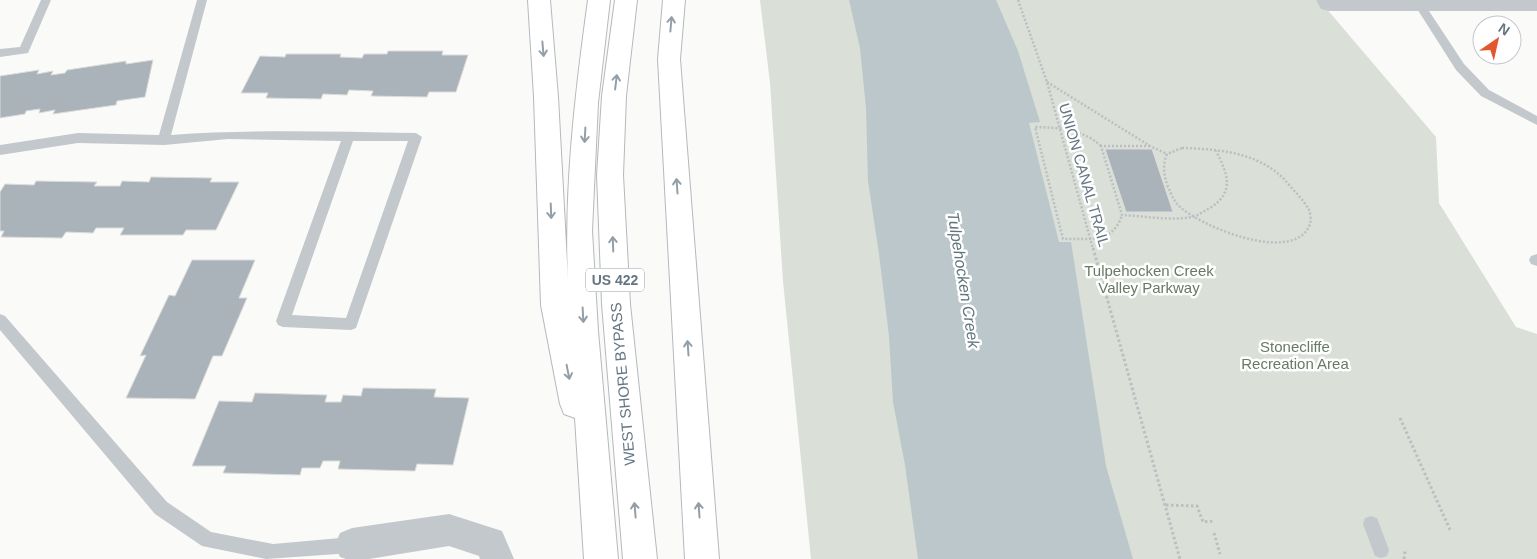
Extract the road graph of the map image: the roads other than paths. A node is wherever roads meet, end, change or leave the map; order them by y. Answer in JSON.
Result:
{"nodes":[{"id":1,"x":46,"y":0,"type":"edge"},
{"id":2,"x":202,"y":0,"type":"edge"},
{"id":3,"x":539,"y":0,"type":"edge"},
{"id":4,"x":599,"y":0,"type":"edge"},
{"id":5,"x":626,"y":0,"type":"edge"},
{"id":6,"x":674,"y":0,"type":"edge"},
{"id":7,"x":1328,"y":2,"type":"edge"},
{"id":8,"x":1419,"y":4,"type":"junction"},
{"id":9,"x":1537,"y":4,"type":"edge"},
{"id":10,"x":0,"y":53,"type":"edge"},
{"id":11,"x":1537,"y":121,"type":"edge"},
{"id":12,"x":349,"y":136,"type":"junction"},
{"id":13,"x":164,"y":140,"type":"junction"},
{"id":14,"x":0,"y":150,"type":"edge"},
{"id":15,"x":0,"y":320,"type":"edge"},
{"id":16,"x":599,"y":523,"type":"junction"},
{"id":17,"x":1371,"y":524,"type":"dead end"},
{"id":18,"x":352,"y":545,"type":"joint"},
{"id":19,"x":1381,"y":550,"type":"dead end"},
{"id":20,"x":497,"y":559,"type":"edge"},
{"id":21,"x":601,"y":559,"type":"edge"},
{"id":22,"x":640,"y":559,"type":"edge"},
{"id":23,"x":702,"y":559,"type":"edge"}],
"edges":[{"from":1,"to":10,"type":"lane"},
{"from":2,"to":13,"type":"lane"},
{"from":3,"to":16,"type":"highway","one_way":true},
{"from":4,"to":16,"type":"highway","one_way":true},
{"from":22,"to":5,"type":"highway","name":"WEST SHORE BYPASS","number":"US 422","one_way":true},
{"from":23,"to":6,"type":"highway","one_way":true},
{"from":7,"to":8,"type":"street"},
{"from":8,"to":9,"type":"street"},
{"from":8,"to":11,"type":"lane"},
{"from":12,"to":12,"type":"lane"},
{"from":12,"to":13,"type":"lane"},
{"from":13,"to":14,"type":"lane"},
{"from":15,"to":18,"type":"lane"},
{"from":16,"to":21,"type":"highway"},
{"from":17,"to":19,"type":"lane"},
{"from":18,"to":20,"type":"street"}]}
